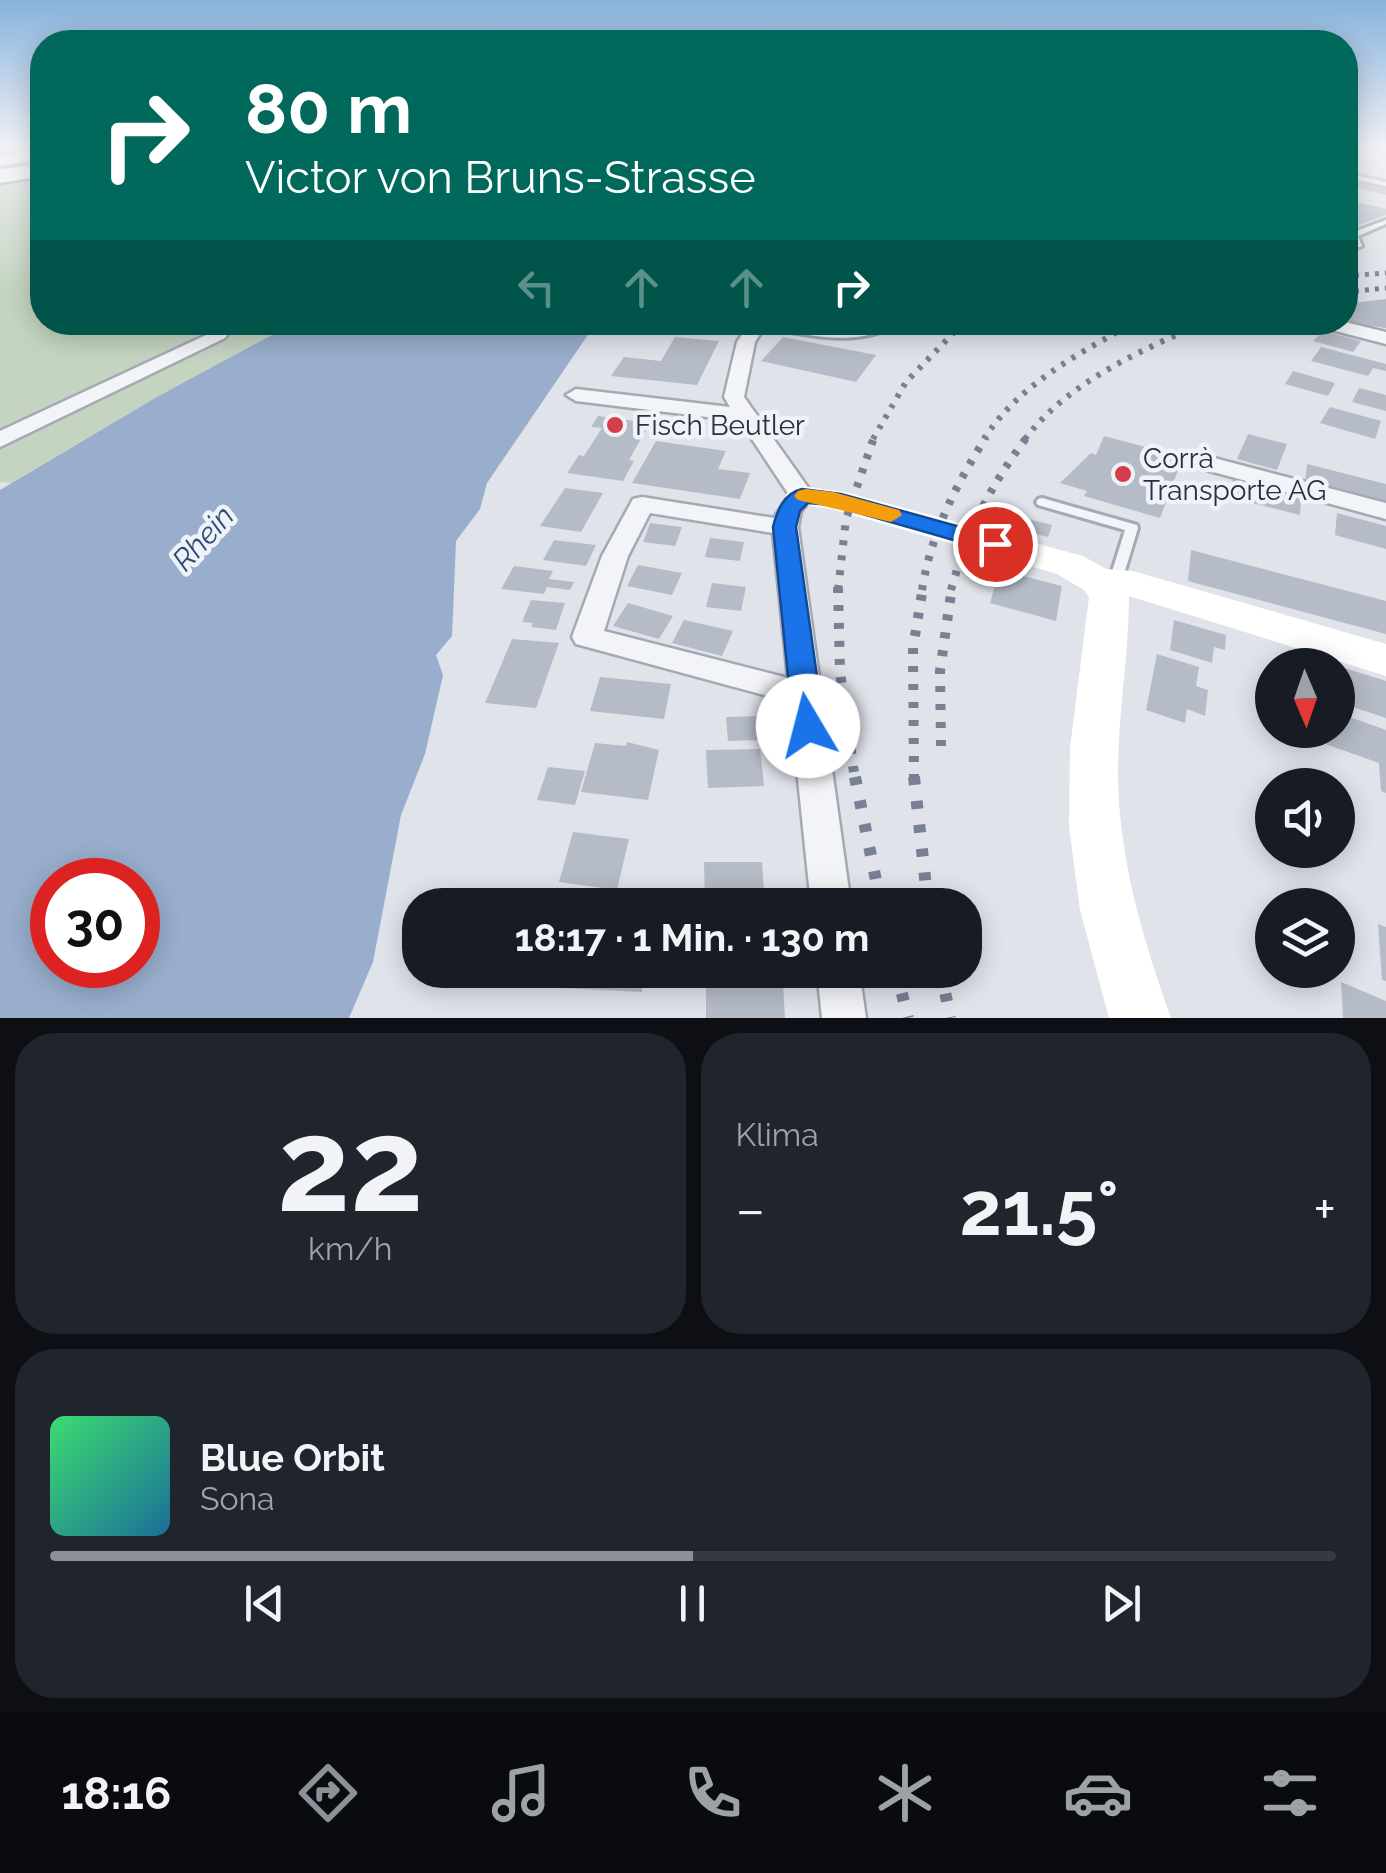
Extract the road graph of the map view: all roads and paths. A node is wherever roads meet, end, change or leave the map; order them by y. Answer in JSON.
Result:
{"nodes":[{"id":1,"x":1386,"y":222,"type":"edge"},
{"id":2,"x":1358,"y":233,"type":"edge"},
{"id":3,"x":1358,"y":331,"type":"edge"},
{"id":4,"x":217,"y":335,"type":"edge"},
{"id":5,"x":751,"y":335,"type":"edge"},
{"id":6,"x":828,"y":335,"type":"edge"},
{"id":7,"x":861,"y":335,"type":"edge"},
{"id":8,"x":1386,"y":338,"type":"edge"},
{"id":9,"x":576,"y":395,"type":"dead end"},
{"id":10,"x":744,"y":415,"type":"junction"},
{"id":11,"x":0,"y":440,"type":"edge"},
{"id":12,"x":1214,"y":465,"type":"dead end"},
{"id":13,"x":1042,"y":502,"type":"dead end"},
{"id":14,"x":794,"y":511,"type":"junction"},
{"id":15,"x":1386,"y":512,"type":"edge"},
{"id":16,"x":1107,"y":581,"type":"junction"},
{"id":17,"x":1386,"y":660,"type":"edge"},
{"id":18,"x":804,"y":694,"type":"junction"},
{"id":19,"x":829,"y":888,"type":"edge"},
{"id":20,"x":840,"y":988,"type":"edge"},
{"id":21,"x":844,"y":1018,"type":"edge"},
{"id":22,"x":1140,"y":1018,"type":"edge"}],
"edges":[{"from":1,"to":2,"type":"lane"},
{"from":3,"to":8,"type":"street"},
{"from":4,"to":11,"type":"street"},
{"from":5,"to":10,"type":"street"},
{"from":6,"to":7,"type":"lane"},
{"from":9,"to":10,"type":"street"},
{"from":10,"to":14,"type":"street"},
{"from":12,"to":15,"type":"street"},
{"from":13,"to":16,"type":"lane"},
{"from":14,"to":16,"type":"street"},
{"from":14,"to":18,"type":"street"},
{"from":14,"to":18,"type":"street"},
{"from":16,"to":17,"type":"street"},
{"from":16,"to":22,"type":"street"},
{"from":18,"to":19,"type":"street"},
{"from":20,"to":21,"type":"street"}]}
